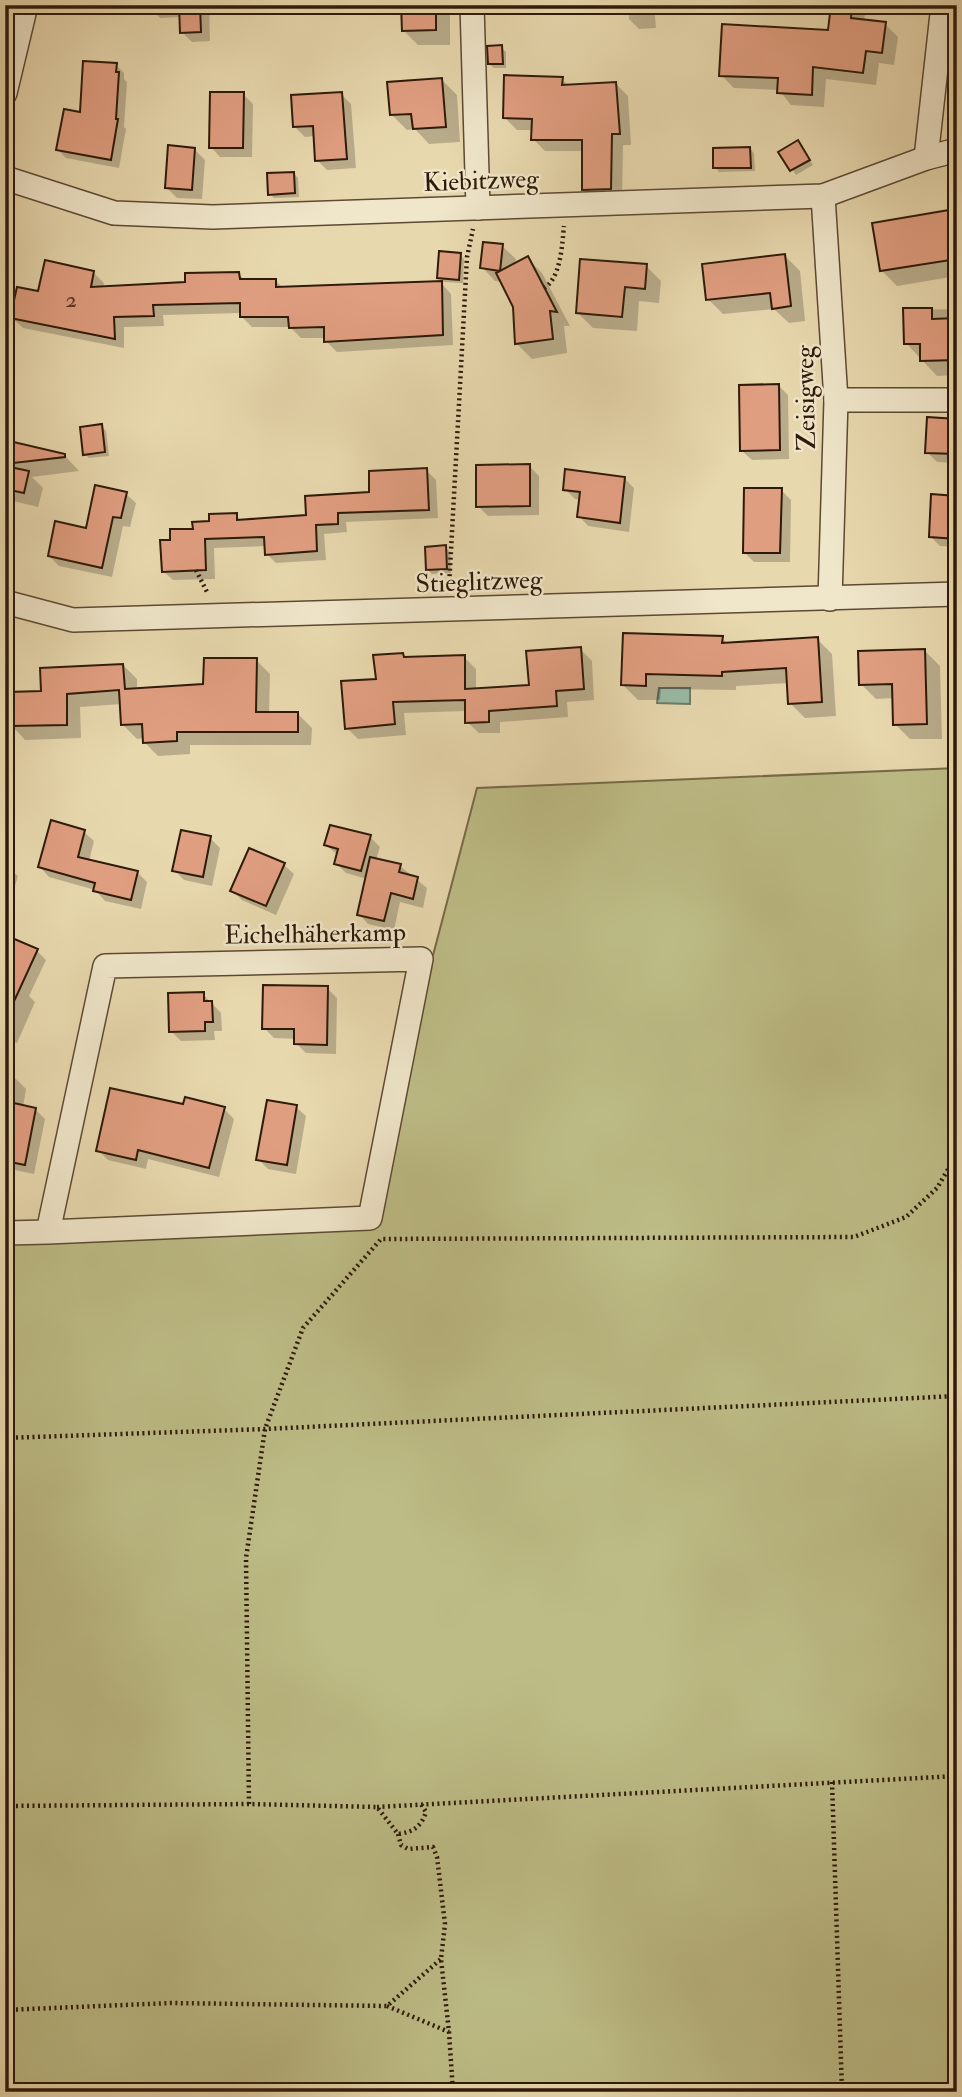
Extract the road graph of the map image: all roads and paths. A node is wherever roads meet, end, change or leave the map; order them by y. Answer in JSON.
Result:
{"nodes":[{"id":1,"x":26,"y":5,"type":"edge"},
{"id":2,"x":472,"y":5,"type":"edge"},
{"id":3,"x":943,"y":5,"type":"edge"},
{"id":4,"x":5,"y":93,"type":"edge"},
{"id":5,"x":957,"y":150,"type":"edge"},
{"id":6,"x":926,"y":158,"type":"junction"},
{"id":7,"x":5,"y":178,"type":"edge"},
{"id":8,"x":823,"y":196,"type":"junction"},
{"id":9,"x":566,"y":205,"type":"junction"},
{"id":10,"x":478,"y":208,"type":"junction"},
{"id":11,"x":544,"y":288,"type":"dead end"},
{"id":12,"x":836,"y":400,"type":"junction"},
{"id":13,"x":957,"y":400,"type":"edge"},
{"id":14,"x":196,"y":570,"type":"dead end"},
{"id":15,"x":957,"y":594,"type":"edge"},
{"id":16,"x":215,"y":595,"type":"dead end"},
{"id":17,"x":830,"y":599,"type":"junction"},
{"id":18,"x":5,"y":602,"type":"edge"},
{"id":19,"x":447,"y":610,"type":"junction"},
{"id":20,"x":957,"y":1154,"type":"edge"},
{"id":21,"x":48,"y":1232,"type":"junction"},
{"id":22,"x":5,"y":1233,"type":"edge"},
{"id":23,"x":957,"y":1396,"type":"edge"},
{"id":24,"x":265,"y":1429,"type":"junction"},
{"id":25,"x":5,"y":1438,"type":"edge"},
{"id":26,"x":957,"y":1776,"type":"edge"},
{"id":27,"x":832,"y":1782,"type":"junction"},
{"id":28,"x":420,"y":1803,"type":"junction"},
{"id":29,"x":249,"y":1804,"type":"junction"},
{"id":30,"x":5,"y":1806,"type":"edge"},
{"id":31,"x":377,"y":1807,"type":"junction"},
{"id":32,"x":398,"y":1834,"type":"junction"},
{"id":33,"x":441,"y":1959,"type":"junction"},
{"id":34,"x":387,"y":2006,"type":"junction"},
{"id":35,"x":5,"y":2010,"type":"edge"},
{"id":36,"x":449,"y":2032,"type":"junction"},
{"id":37,"x":453,"y":2092,"type":"edge"},
{"id":38,"x":842,"y":2092,"type":"edge"}],
"edges":[{"from":1,"to":4,"type":"street"},
{"from":2,"to":10,"type":"street"},
{"from":3,"to":6,"type":"street"},
{"from":5,"to":6,"type":"street","name":"Kiebitzweg"},
{"from":6,"to":8,"type":"street","name":"Kiebitzweg"},
{"from":7,"to":10,"type":"street","name":"Kiebitzweg"},
{"from":8,"to":9,"type":"street","name":"Kiebitzweg"},
{"from":8,"to":12,"type":"street","name":"Zeisigweg"},
{"from":9,"to":10,"type":"street","name":"Kiebitzweg"},
{"from":9,"to":11,"type":"path"},
{"from":10,"to":19,"type":"path"},
{"from":12,"to":13,"type":"street"},
{"from":12,"to":17,"type":"street","name":"Zeisigweg"},
{"from":14,"to":16,"type":"path"},
{"from":15,"to":17,"type":"street","name":"Stieglitzweg"},
{"from":17,"to":19,"type":"street","name":"Stieglitzweg"},
{"from":18,"to":19,"type":"street","name":"Stieglitzweg"},
{"from":20,"to":24,"type":"path"},
{"from":21,"to":21,"type":"street","name":"Eichelhäherkamp"},
{"from":21,"to":22,"type":"street","name":"Eichelhäherkamp"},
{"from":23,"to":24,"type":"path"},
{"from":24,"to":25,"type":"path"},
{"from":24,"to":29,"type":"path"},
{"from":26,"to":27,"type":"path"},
{"from":27,"to":28,"type":"path"},
{"from":27,"to":38,"type":"path"},
{"from":28,"to":31,"type":"path"},
{"from":28,"to":32,"type":"path"},
{"from":29,"to":30,"type":"path"},
{"from":29,"to":31,"type":"path"},
{"from":31,"to":32,"type":"path"},
{"from":32,"to":33,"type":"path"},
{"from":33,"to":34,"type":"path"},
{"from":33,"to":36,"type":"path"},
{"from":34,"to":35,"type":"path"},
{"from":34,"to":36,"type":"path"},
{"from":36,"to":37,"type":"path"}]}
